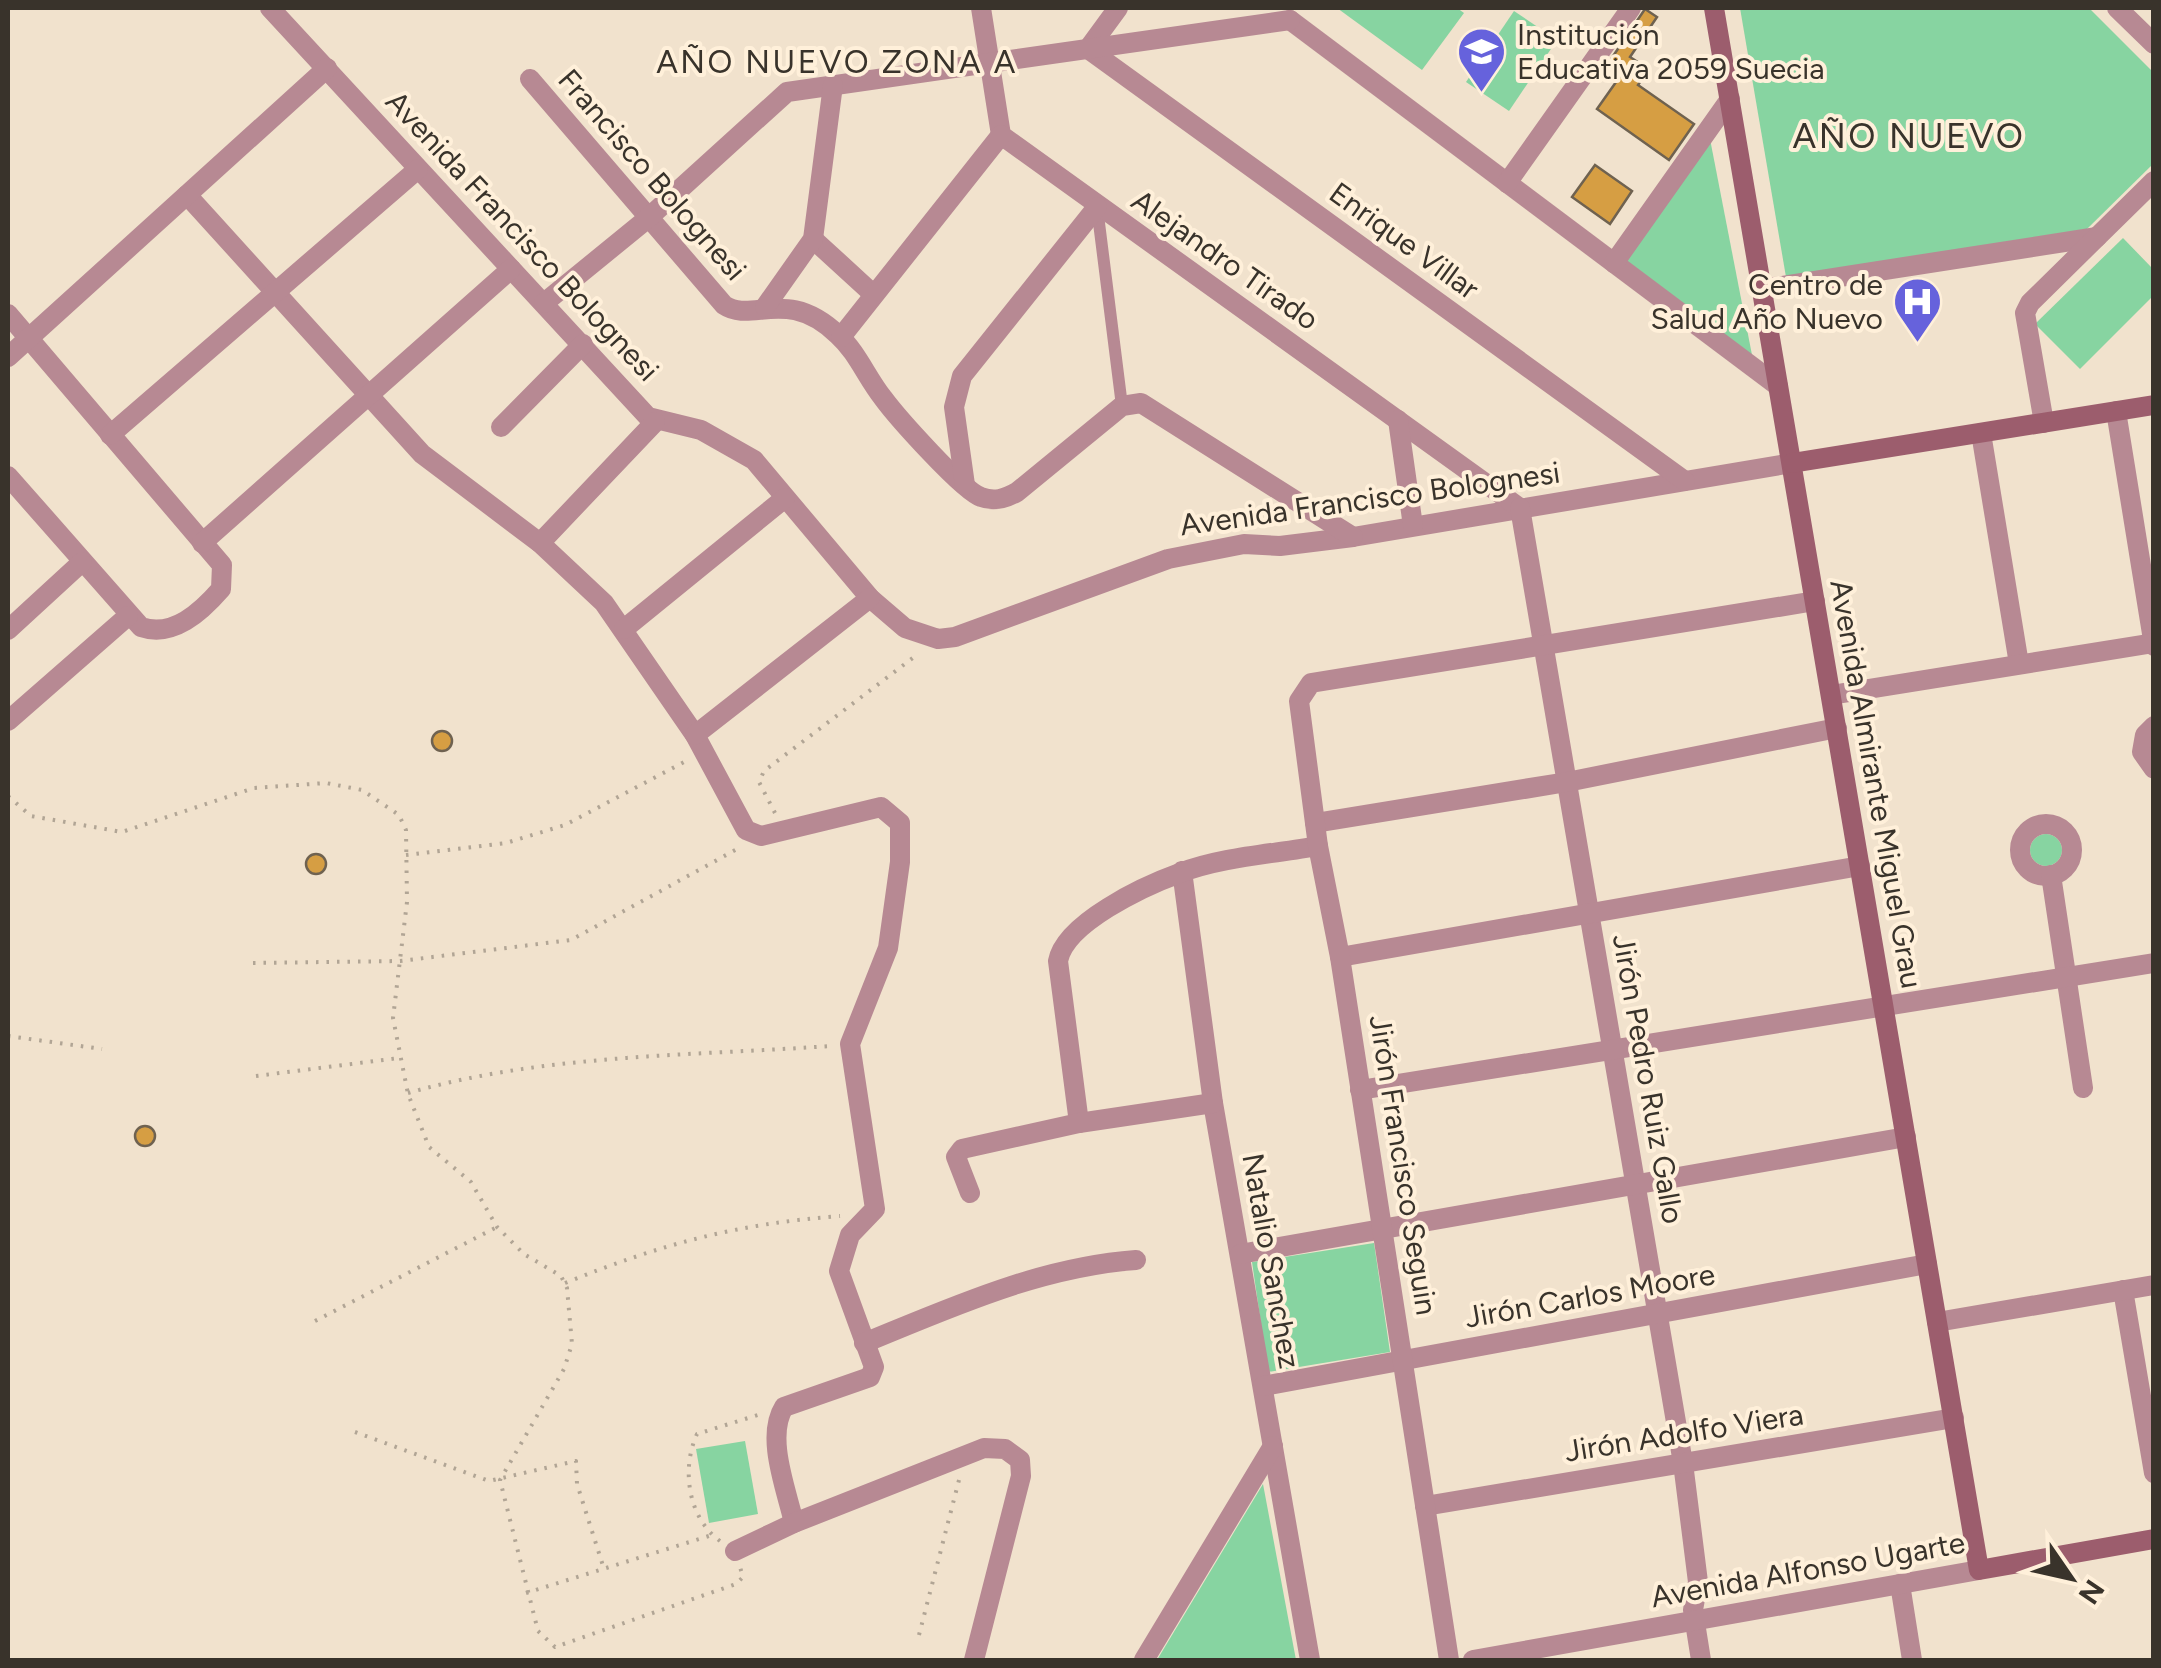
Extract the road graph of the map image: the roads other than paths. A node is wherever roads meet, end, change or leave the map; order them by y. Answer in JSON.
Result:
{"nodes":[{"id":1,"x":270,"y":8,"type":"edge"},
{"id":2,"x":981,"y":8,"type":"edge"},
{"id":3,"x":1118,"y":8,"type":"edge"},
{"id":4,"x":1631,"y":8,"type":"edge"},
{"id":5,"x":1714,"y":8,"type":"edge"},
{"id":6,"x":2117,"y":8,"type":"edge"},
{"id":7,"x":1294,"y":14,"type":"edge"},
{"id":8,"x":2154,"y":44,"type":"edge"},
{"id":9,"x":1088,"y":49,"type":"junction"},
{"id":10,"x":990,"y":63,"type":"junction"},
{"id":11,"x":327,"y":68,"type":"junction"},
{"id":12,"x":530,"y":80,"type":"dead end"},
{"id":13,"x":832,"y":85,"type":"junction"},
{"id":14,"x":1730,"y":99,"type":"junction"},
{"id":15,"x":1000,"y":135,"type":"junction"},
{"id":16,"x":418,"y":169,"type":"junction"},
{"id":17,"x":2154,"y":181,"type":"edge"},
{"id":18,"x":1507,"y":183,"type":"junction"},
{"id":19,"x":186,"y":195,"type":"junction"},
{"id":20,"x":1097,"y":207,"type":"junction"},
{"id":21,"x":647,"y":219,"type":"junction"},
{"id":22,"x":2097,"y":237,"type":"junction"},
{"id":23,"x":814,"y":240,"type":"junction"},
{"id":24,"x":1614,"y":262,"type":"junction"},
{"id":25,"x":511,"y":269,"type":"junction"},
{"id":26,"x":1762,"y":289,"type":"junction"},
{"id":27,"x":279,"y":293,"type":"junction"},
{"id":28,"x":873,"y":294,"type":"junction"},
{"id":29,"x":544,"y":303,"type":"junction"},
{"id":30,"x":764,"y":307,"type":"junction"},
{"id":31,"x":8,"y":314,"type":"edge"},
{"id":32,"x":841,"y":337,"type":"junction"},
{"id":33,"x":28,"y":339,"type":"junction"},
{"id":34,"x":583,"y":344,"type":"junction"},
{"id":35,"x":8,"y":357,"type":"edge"},
{"id":36,"x":1778,"y":386,"type":"junction"},
{"id":37,"x":370,"y":396,"type":"junction"},
{"id":38,"x":2154,"y":405,"type":"edge"},
{"id":39,"x":1122,"y":406,"type":"junction"},
{"id":40,"x":2116,"y":411,"type":"junction"},
{"id":41,"x":1398,"y":420,"type":"junction"},
{"id":42,"x":655,"y":422,"type":"junction"},
{"id":43,"x":2044,"y":423,"type":"junction"},
{"id":44,"x":501,"y":427,"type":"dead end"},
{"id":45,"x":1981,"y":433,"type":"junction"},
{"id":46,"x":110,"y":434,"type":"junction"},
{"id":47,"x":1792,"y":464,"type":"junction"},
{"id":48,"x":8,"y":476,"type":"edge"},
{"id":49,"x":1685,"y":481,"type":"junction"},
{"id":50,"x":965,"y":486,"type":"junction"},
{"id":51,"x":786,"y":498,"type":"junction"},
{"id":52,"x":1520,"y":508,"type":"junction"},
{"id":53,"x":1414,"y":526,"type":"junction"},
{"id":54,"x":1353,"y":537,"type":"junction"},
{"id":55,"x":202,"y":542,"type":"junction"},
{"id":56,"x":540,"y":543,"type":"junction"},
{"id":57,"x":82,"y":562,"type":"junction"},
{"id":58,"x":870,"y":598,"type":"junction"},
{"id":59,"x":1815,"y":601,"type":"junction"},
{"id":60,"x":128,"y":616,"type":"junction"},
{"id":61,"x":8,"y":630,"type":"edge"},
{"id":62,"x":624,"y":630,"type":"junction"},
{"id":63,"x":2153,"y":644,"type":"edge"},
{"id":64,"x":1544,"y":647,"type":"junction"},
{"id":65,"x":2019,"y":664,"type":"junction"},
{"id":66,"x":1831,"y":695,"type":"junction"},
{"id":67,"x":8,"y":721,"type":"edge"},
{"id":68,"x":2154,"y":726,"type":"edge"},
{"id":69,"x":1836,"y":728,"type":"junction"},
{"id":70,"x":699,"y":743,"type":"junction"},
{"id":71,"x":2154,"y":769,"type":"edge"},
{"id":72,"x":1567,"y":782,"type":"junction"},
{"id":73,"x":1315,"y":823,"type":"junction"},
{"id":74,"x":1318,"y":846,"type":"junction"},
{"id":75,"x":1860,"y":866,"type":"junction"},
{"id":76,"x":1182,"y":872,"type":"junction"},
{"id":77,"x":2051,"y":875,"type":"dead end"},
{"id":78,"x":1590,"y":914,"type":"junction"},
{"id":79,"x":1340,"y":957,"type":"junction"},
{"id":80,"x":2154,"y":963,"type":"edge"},
{"id":81,"x":2067,"y":977,"type":"junction"},
{"id":82,"x":1884,"y":1006,"type":"junction"},
{"id":83,"x":1613,"y":1050,"type":"junction"},
{"id":84,"x":2083,"y":1088,"type":"dead end"},
{"id":85,"x":1360,"y":1090,"type":"junction"},
{"id":86,"x":1214,"y":1104,"type":"junction"},
{"id":87,"x":1079,"y":1123,"type":"junction"},
{"id":88,"x":1906,"y":1138,"type":"junction"},
{"id":89,"x":1636,"y":1185,"type":"junction"},
{"id":90,"x":970,"y":1193,"type":"dead end"},
{"id":91,"x":1382,"y":1229,"type":"junction"},
{"id":92,"x":1240,"y":1254,"type":"junction"},
{"id":93,"x":1136,"y":1260,"type":"dead end"},
{"id":94,"x":1927,"y":1264,"type":"junction"},
{"id":95,"x":2154,"y":1285,"type":"edge"},
{"id":96,"x":2123,"y":1290,"type":"junction"},
{"id":97,"x":1658,"y":1314,"type":"junction"},
{"id":98,"x":1937,"y":1322,"type":"junction"},
{"id":99,"x":864,"y":1343,"type":"junction"},
{"id":100,"x":1402,"y":1360,"type":"junction"},
{"id":101,"x":1262,"y":1386,"type":"junction"},
{"id":102,"x":1954,"y":1418,"type":"junction"},
{"id":103,"x":1273,"y":1446,"type":"junction"},
{"id":104,"x":1683,"y":1463,"type":"junction"},
{"id":105,"x":2154,"y":1473,"type":"edge"},
{"id":106,"x":1425,"y":1506,"type":"junction"},
{"id":107,"x":794,"y":1522,"type":"junction"},
{"id":108,"x":2154,"y":1539,"type":"edge"},
{"id":109,"x":735,"y":1551,"type":"road end"},
{"id":110,"x":1979,"y":1570,"type":"junction"},
{"id":111,"x":1900,"y":1584,"type":"junction"},
{"id":112,"x":1694,"y":1621,"type":"junction"},
{"id":113,"x":974,"y":1660,"type":"edge"},
{"id":114,"x":1144,"y":1660,"type":"edge"},
{"id":115,"x":1310,"y":1660,"type":"edge"},
{"id":116,"x":1449,"y":1660,"type":"edge"},
{"id":117,"x":1473,"y":1660,"type":"edge"},
{"id":118,"x":1701,"y":1660,"type":"edge"},
{"id":119,"x":1912,"y":1660,"type":"edge"}],
"edges":[{"from":1,"to":11,"type":"street","name":"Avenida Francisco Bolognesi"},
{"from":2,"to":10,"type":"street"},
{"from":3,"to":9,"type":"street"},
{"from":4,"to":18,"type":"street"},
{"from":5,"to":14,"type":"street","name":"Avenida Almirante Miguel Grau"},
{"from":6,"to":8,"type":"street"},
{"from":7,"to":9,"type":"street"},
{"from":7,"to":18,"type":"street"},
{"from":9,"to":10,"type":"street"},
{"from":9,"to":49,"type":"street","name":"Enrique Villar"},
{"from":10,"to":13,"type":"street"},
{"from":10,"to":15,"type":"street"},
{"from":11,"to":16,"type":"street","name":"Avenida Francisco Bolognesi"},
{"from":11,"to":19,"type":"street"},
{"from":12,"to":21,"type":"street","name":"Francisco Bolognesi"},
{"from":13,"to":21,"type":"street"},
{"from":13,"to":23,"type":"street"},
{"from":14,"to":24,"type":"street"},
{"from":14,"to":26,"type":"street","name":"Avenida Almirante Miguel Grau"},
{"from":15,"to":20,"type":"street","name":"Alejandro Tirado"},
{"from":15,"to":28,"type":"street"},
{"from":16,"to":25,"type":"street","name":"Avenida Francisco Bolognesi"},
{"from":16,"to":27,"type":"street"},
{"from":17,"to":22,"type":"street"},
{"from":18,"to":24,"type":"street"},
{"from":19,"to":27,"type":"street"},
{"from":19,"to":33,"type":"street"},
{"from":20,"to":39,"type":"lane"},
{"from":20,"to":41,"type":"street","name":"Alejandro Tirado"},
{"from":20,"to":50,"type":"street"},
{"from":21,"to":29,"type":"street"},
{"from":21,"to":30,"type":"street","name":"Francisco Bolognesi"},
{"from":22,"to":26,"type":"street"},
{"from":22,"to":43,"type":"street"},
{"from":23,"to":28,"type":"street"},
{"from":23,"to":30,"type":"street"},
{"from":24,"to":36,"type":"street"},
{"from":25,"to":29,"type":"street","name":"Avenida Francisco Bolognesi"},
{"from":25,"to":37,"type":"street"},
{"from":26,"to":36,"type":"street","name":"Avenida Almirante Miguel Grau"},
{"from":27,"to":37,"type":"street"},
{"from":27,"to":46,"type":"street"},
{"from":28,"to":32,"type":"street"},
{"from":29,"to":34,"type":"street","name":"Avenida Francisco Bolognesi"},
{"from":30,"to":32,"type":"street","name":"Francisco Bolognesi"},
{"from":31,"to":33,"type":"street"},
{"from":32,"to":50,"type":"street","name":"Francisco Bolognesi"},
{"from":33,"to":35,"type":"street"},
{"from":33,"to":46,"type":"street"},
{"from":34,"to":42,"type":"street","name":"Avenida Francisco Bolognesi"},
{"from":34,"to":44,"type":"street"},
{"from":36,"to":47,"type":"street","name":"Avenida Almirante Miguel Grau"},
{"from":37,"to":55,"type":"street"},
{"from":37,"to":56,"type":"street"},
{"from":38,"to":40,"type":"street","name":"Avenida Francisco Bolognesi"},
{"from":39,"to":50,"type":"street"},
{"from":39,"to":54,"type":"street"},
{"from":40,"to":43,"type":"street","name":"Avenida Francisco Bolognesi"},
{"from":40,"to":63,"type":"street"},
{"from":41,"to":52,"type":"street","name":"Alejandro Tirado"},
{"from":41,"to":53,"type":"street"},
{"from":42,"to":51,"type":"street","name":"Avenida Francisco Bolognesi"},
{"from":42,"to":56,"type":"street"},
{"from":43,"to":45,"type":"street","name":"Avenida Francisco Bolognesi"},
{"from":45,"to":47,"type":"street","name":"Avenida Francisco Bolognesi"},
{"from":45,"to":65,"type":"street"},
{"from":46,"to":55,"type":"street"},
{"from":47,"to":49,"type":"street","name":"Avenida Francisco Bolognesi"},
{"from":47,"to":59,"type":"street","name":"Avenida Almirante Miguel Grau"},
{"from":48,"to":57,"type":"street"},
{"from":49,"to":52,"type":"street","name":"Avenida Francisco Bolognesi"},
{"from":51,"to":58,"type":"street","name":"Avenida Francisco Bolognesi"},
{"from":51,"to":62,"type":"street"},
{"from":52,"to":53,"type":"street","name":"Avenida Francisco Bolognesi"},
{"from":52,"to":64,"type":"street","name":"Jirón Pedro Ruiz Gallo"},
{"from":53,"to":54,"type":"street","name":"Avenida Francisco Bolognesi"},
{"from":54,"to":58,"type":"street","name":"Avenida Francisco Bolognesi"},
{"from":55,"to":60,"type":"street"},
{"from":56,"to":62,"type":"street"},
{"from":57,"to":60,"type":"street"},
{"from":57,"to":61,"type":"street"},
{"from":58,"to":70,"type":"street"},
{"from":59,"to":64,"type":"street"},
{"from":59,"to":66,"type":"street","name":"Avenida Almirante Miguel Grau"},
{"from":60,"to":67,"type":"street"},
{"from":62,"to":70,"type":"street"},
{"from":63,"to":65,"type":"street"},
{"from":64,"to":72,"type":"street","name":"Jirón Pedro Ruiz Gallo"},
{"from":64,"to":73,"type":"street","name":"Jirón Francisco Seguin"},
{"from":65,"to":66,"type":"street"},
{"from":66,"to":69,"type":"street","name":"Avenida Almirante Miguel Grau"},
{"from":68,"to":71,"type":"street"},
{"from":69,"to":72,"type":"street"},
{"from":69,"to":75,"type":"street","name":"Avenida Almirante Miguel Grau"},
{"from":70,"to":99,"type":"street"},
{"from":72,"to":73,"type":"street"},
{"from":72,"to":78,"type":"street","name":"Jirón Pedro Ruiz Gallo"},
{"from":73,"to":74,"type":"street","name":"Jirón Francisco Seguin"},
{"from":74,"to":76,"type":"street"},
{"from":74,"to":79,"type":"street","name":"Jirón Francisco Seguin"},
{"from":75,"to":78,"type":"street"},
{"from":75,"to":82,"type":"street","name":"Avenida Almirante Miguel Grau"},
{"from":76,"to":86,"type":"street","name":"Natalio Sanchez"},
{"from":76,"to":87,"type":"street"},
{"from":77,"to":81,"type":"street"},
{"from":78,"to":79,"type":"street"},
{"from":78,"to":83,"type":"street","name":"Jirón Pedro Ruiz Gallo"},
{"from":79,"to":85,"type":"street","name":"Jirón Francisco Seguin"},
{"from":80,"to":81,"type":"street"},
{"from":81,"to":82,"type":"street"},
{"from":81,"to":84,"type":"street"},
{"from":82,"to":83,"type":"street"},
{"from":82,"to":88,"type":"street","name":"Avenida Almirante Miguel Grau"},
{"from":83,"to":85,"type":"street"},
{"from":83,"to":89,"type":"street","name":"Jirón Pedro Ruiz Gallo"},
{"from":85,"to":91,"type":"street","name":"Jirón Francisco Seguin"},
{"from":86,"to":87,"type":"street"},
{"from":86,"to":92,"type":"street","name":"Natalio Sanchez"},
{"from":87,"to":90,"type":"street"},
{"from":88,"to":89,"type":"street"},
{"from":88,"to":94,"type":"street","name":"Avenida Almirante Miguel Grau"},
{"from":89,"to":91,"type":"street"},
{"from":89,"to":97,"type":"street","name":"Jirón Pedro Ruiz Gallo"},
{"from":91,"to":92,"type":"street"},
{"from":91,"to":100,"type":"street","name":"Jirón Francisco Seguin"},
{"from":92,"to":101,"type":"street","name":"Natalio Sanchez"},
{"from":93,"to":99,"type":"street"},
{"from":94,"to":97,"type":"street","name":"Jirón Carlos Moore"},
{"from":94,"to":98,"type":"street","name":"Avenida Almirante Miguel Grau"},
{"from":95,"to":96,"type":"street"},
{"from":96,"to":98,"type":"street"},
{"from":96,"to":105,"type":"street"},
{"from":97,"to":100,"type":"street","name":"Jirón Carlos Moore"},
{"from":97,"to":104,"type":"street","name":"Jirón Pedro Ruiz Gallo"},
{"from":98,"to":102,"type":"street","name":"Avenida Almirante Miguel Grau"},
{"from":99,"to":107,"type":"street"},
{"from":100,"to":101,"type":"street","name":"Jirón Carlos Moore"},
{"from":100,"to":106,"type":"street","name":"Jirón Francisco Seguin"},
{"from":101,"to":103,"type":"street","name":"Natalio Sanchez"},
{"from":102,"to":104,"type":"street","name":"Jirón Adolfo Viera"},
{"from":102,"to":110,"type":"street","name":"Avenida Almirante Miguel Grau"},
{"from":103,"to":114,"type":"street"},
{"from":103,"to":115,"type":"street","name":"Natalio Sanchez"},
{"from":104,"to":106,"type":"street","name":"Jirón Adolfo Viera"},
{"from":104,"to":112,"type":"street","name":"Jirón Pedro Ruiz Gallo"},
{"from":106,"to":116,"type":"street","name":"Jirón Francisco Seguin"},
{"from":107,"to":109,"type":"street"},
{"from":107,"to":113,"type":"street"},
{"from":108,"to":110,"type":"street","name":"Avenida Alfonso Ugarte"},
{"from":110,"to":111,"type":"street","name":"Avenida Alfonso Ugarte"},
{"from":111,"to":112,"type":"street","name":"Avenida Alfonso Ugarte"},
{"from":111,"to":119,"type":"street"},
{"from":112,"to":117,"type":"street","name":"Avenida Alfonso Ugarte"},
{"from":112,"to":118,"type":"street","name":"Jirón Pedro Ruiz Gallo"}]}
